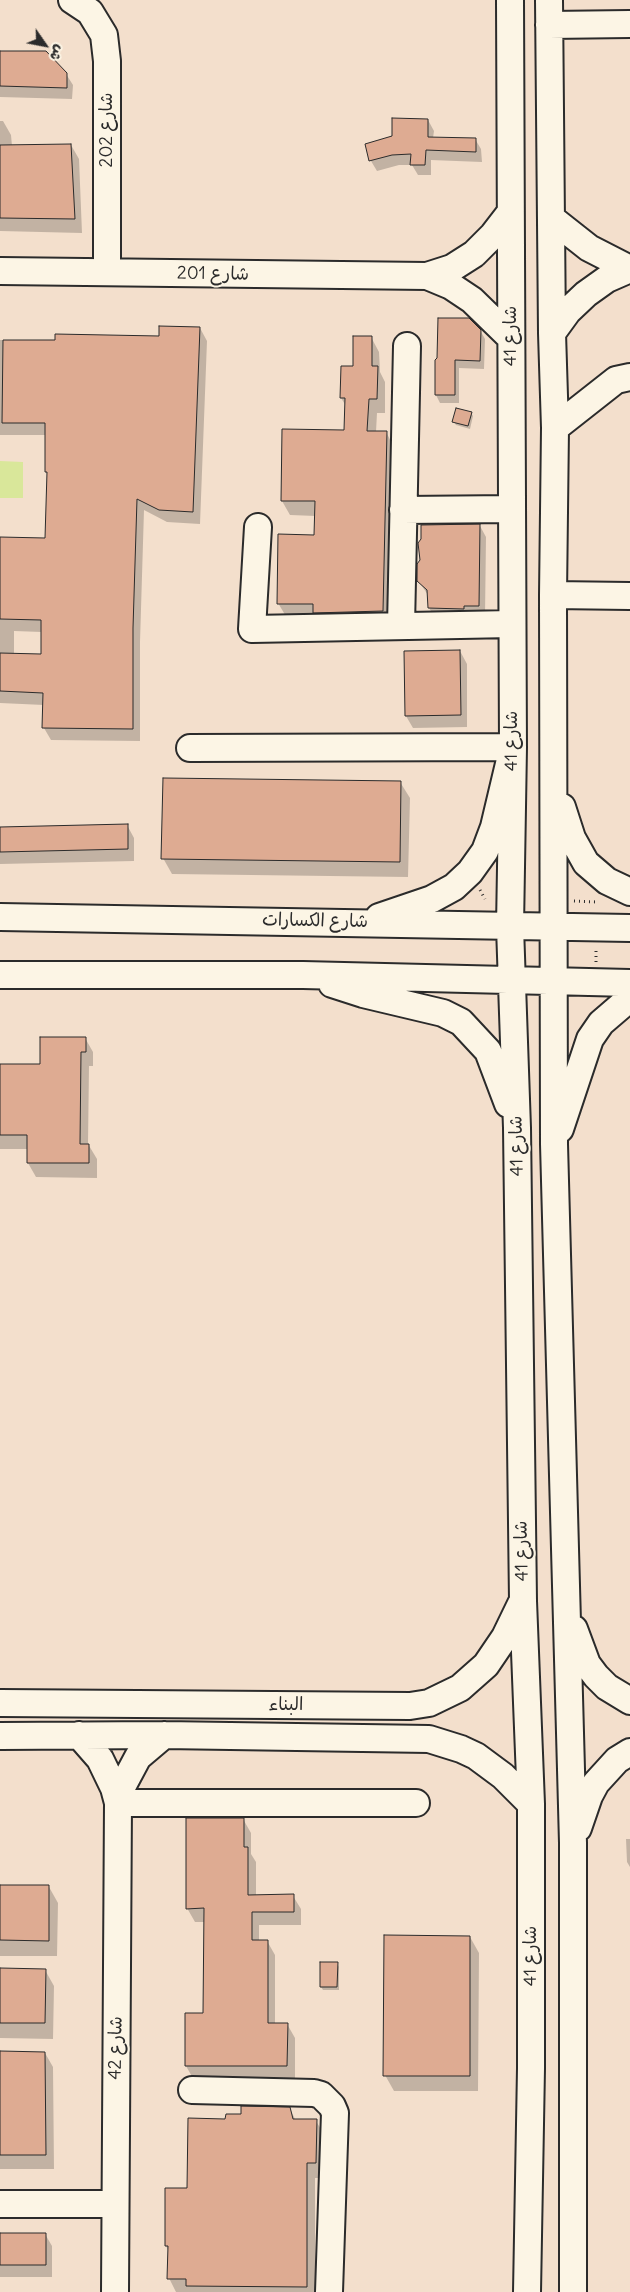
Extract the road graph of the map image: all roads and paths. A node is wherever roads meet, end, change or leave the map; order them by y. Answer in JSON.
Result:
{"nodes":[{"id":1,"x":72,"y":0,"type":"edge"},
{"id":2,"x":510,"y":0,"type":"edge"},
{"id":3,"x":549,"y":13,"type":"edge"},
{"id":4,"x":630,"y":24,"type":"edge"},
{"id":5,"x":510,"y":214,"type":"junction"},
{"id":6,"x":551,"y":218,"type":"junction"},
{"id":7,"x":630,"y":269,"type":"edge"},
{"id":8,"x":0,"y":271,"type":"edge"},
{"id":9,"x":107,"y":272,"type":"junction"},
{"id":10,"x":427,"y":276,"type":"junction"},
{"id":11,"x":552,"y":332,"type":"junction"},
{"id":12,"x":511,"y":338,"type":"junction"},
{"id":13,"x":407,"y":346,"type":"dead end"},
{"id":14,"x":630,"y":378,"type":"edge"},
{"id":15,"x":555,"y":428,"type":"junction"},
{"id":16,"x":512,"y":509,"type":"junction"},
{"id":17,"x":404,"y":510,"type":"junction"},
{"id":18,"x":258,"y":527,"type":"dead end"},
{"id":19,"x":552,"y":595,"type":"junction"},
{"id":20,"x":630,"y":596,"type":"edge"},
{"id":21,"x":512,"y":624,"type":"junction"},
{"id":22,"x":401,"y":626,"type":"junction"},
{"id":23,"x":513,"y":747,"type":"junction"},
{"id":24,"x":190,"y":748,"type":"dead end"},
{"id":25,"x":554,"y":785,"type":"junction"},
{"id":26,"x":630,"y":892,"type":"edge"},
{"id":27,"x":0,"y":917,"type":"edge"},
{"id":28,"x":364,"y":922,"type":"junction"},
{"id":29,"x":510,"y":927,"type":"junction"},
{"id":30,"x":554,"y":928,"type":"junction"},
{"id":31,"x":630,"y":928,"type":"edge"},
{"id":32,"x":0,"y":975,"type":"edge"},
{"id":33,"x":303,"y":975,"type":"junction"},
{"id":34,"x":511,"y":980,"type":"junction"},
{"id":35,"x":554,"y":981,"type":"junction"},
{"id":36,"x":630,"y":983,"type":"edge"},
{"id":37,"x":630,"y":998,"type":"edge"},
{"id":38,"x":517,"y":1128,"type":"junction"},
{"id":39,"x":554,"y":1144,"type":"junction"},
{"id":40,"x":523,"y":1601,"type":"junction"},
{"id":41,"x":566,"y":1610,"type":"junction"},
{"id":42,"x":630,"y":1700,"type":"edge"},
{"id":43,"x":0,"y":1703,"type":"edge"},
{"id":44,"x":79,"y":1735,"type":"junction"},
{"id":45,"x":164,"y":1735,"type":"junction"},
{"id":46,"x":0,"y":1736,"type":"edge"},
{"id":47,"x":630,"y":1752,"type":"edge"},
{"id":48,"x":118,"y":1803,"type":"junction"},
{"id":49,"x":416,"y":1803,"type":"dead end"},
{"id":50,"x":531,"y":1804,"type":"junction"},
{"id":51,"x":572,"y":1843,"type":"junction"},
{"id":52,"x":192,"y":2090,"type":"dead end"},
{"id":53,"x":0,"y":2204,"type":"edge"},
{"id":54,"x":115,"y":2204,"type":"junction"},
{"id":55,"x":115,"y":2292,"type":"edge"},
{"id":56,"x":329,"y":2292,"type":"edge"},
{"id":57,"x":527,"y":2292,"type":"edge"},
{"id":58,"x":573,"y":2292,"type":"edge"}],
"edges":[{"from":1,"to":9,"type":"street","name":"شارع 202"},
{"from":2,"to":5,"type":"street","name":"شارع 41"},
{"from":3,"to":4,"type":"street"},
{"from":3,"to":6,"type":"street"},
{"from":5,"to":10,"type":"street","name":"شارع 201"},
{"from":5,"to":12,"type":"street","name":"شارع 41"},
{"from":6,"to":7,"type":"street"},
{"from":6,"to":11,"type":"street"},
{"from":7,"to":11,"type":"street"},
{"from":8,"to":9,"type":"street","name":"شارع 201"},
{"from":9,"to":10,"type":"street","name":"شارع 201"},
{"from":10,"to":12,"type":"street","name":"شارع 201"},
{"from":11,"to":15,"type":"street"},
{"from":12,"to":16,"type":"street","name":"شارع 41"},
{"from":13,"to":17,"type":"street"},
{"from":14,"to":15,"type":"street"},
{"from":15,"to":19,"type":"street"},
{"from":16,"to":17,"type":"street"},
{"from":16,"to":21,"type":"street","name":"شارع 41"},
{"from":17,"to":22,"type":"street"},
{"from":18,"to":22,"type":"street"},
{"from":19,"to":20,"type":"street"},
{"from":19,"to":25,"type":"street"},
{"from":21,"to":22,"type":"street"},
{"from":21,"to":23,"type":"street","name":"شارع 41"},
{"from":23,"to":24,"type":"street"},
{"from":23,"to":28,"type":"street"},
{"from":23,"to":29,"type":"street","name":"شارع 41"},
{"from":25,"to":26,"type":"street"},
{"from":25,"to":30,"type":"street"},
{"from":27,"to":28,"type":"street","name":"شارع الكسارات"},
{"from":28,"to":29,"type":"street","name":"شارع الكسارات"},
{"from":29,"to":30,"type":"street","name":"شارع الكسارات"},
{"from":29,"to":34,"type":"street","name":"شارع 41"},
{"from":30,"to":31,"type":"street","name":"شارع الكسارات"},
{"from":30,"to":35,"type":"street"},
{"from":32,"to":33,"type":"street"},
{"from":33,"to":34,"type":"street"},
{"from":33,"to":38,"type":"street"},
{"from":34,"to":35,"type":"street"},
{"from":34,"to":38,"type":"street","name":"شارع 41"},
{"from":35,"to":36,"type":"street"},
{"from":35,"to":39,"type":"street"},
{"from":37,"to":39,"type":"street"},
{"from":38,"to":40,"type":"street","name":"شارع 41"},
{"from":39,"to":41,"type":"street"},
{"from":40,"to":43,"type":"street","name":"البناء"},
{"from":40,"to":50,"type":"street","name":"شارع 41"},
{"from":41,"to":42,"type":"street"},
{"from":41,"to":51,"type":"street"},
{"from":44,"to":45,"type":"street","name":"البناء"},
{"from":44,"to":46,"type":"street","name":"البناء"},
{"from":44,"to":48,"type":"street","name":"شارع 42"},
{"from":45,"to":48,"type":"street","name":"شارع 42"},
{"from":45,"to":50,"type":"street","name":"البناء"},
{"from":47,"to":51,"type":"street"},
{"from":48,"to":49,"type":"street"},
{"from":48,"to":54,"type":"street","name":"شارع 42"},
{"from":50,"to":57,"type":"street","name":"شارع 41"},
{"from":51,"to":58,"type":"street"},
{"from":52,"to":56,"type":"street"},
{"from":53,"to":54,"type":"street"},
{"from":54,"to":55,"type":"street","name":"شارع 42"}]}
